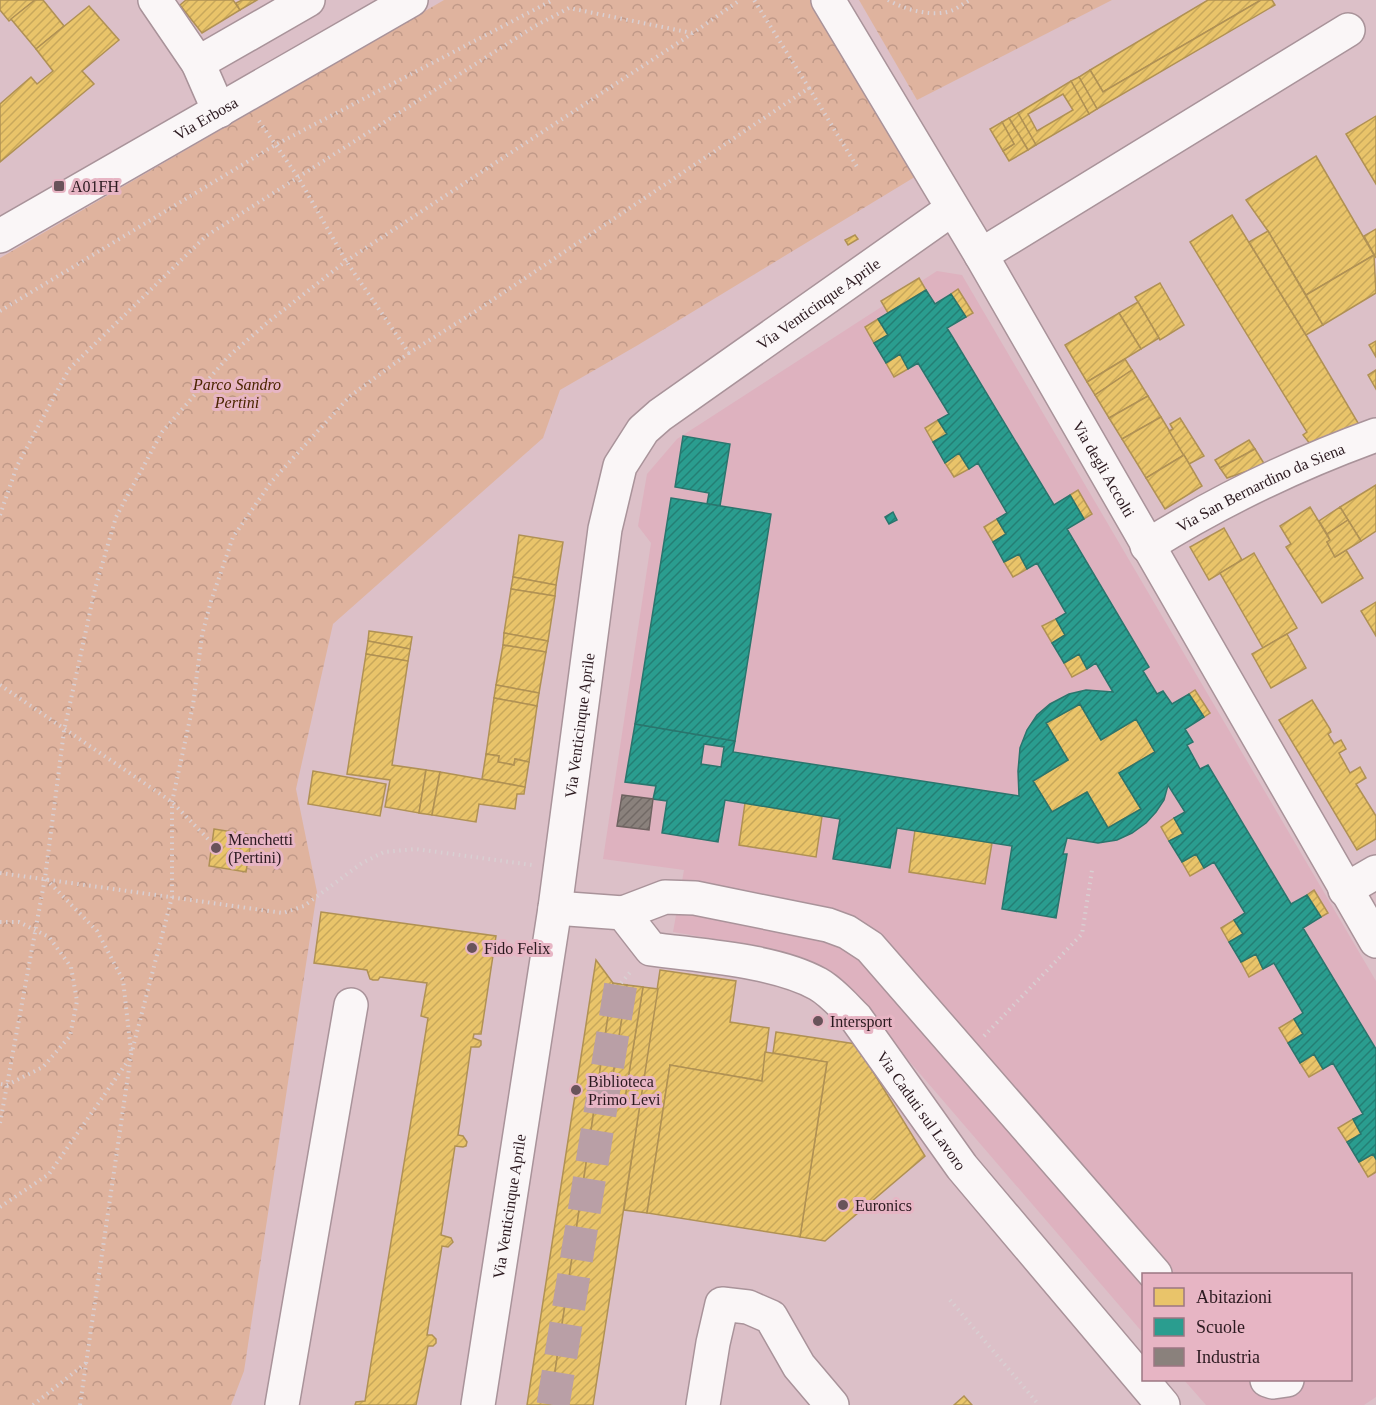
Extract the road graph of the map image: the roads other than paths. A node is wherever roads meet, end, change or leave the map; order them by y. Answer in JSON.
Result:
{"nodes":[{"id":1,"x":155,"y":0,"type":"edge"},
{"id":2,"x":308,"y":0,"type":"edge"},
{"id":3,"x":411,"y":0,"type":"edge"},
{"id":4,"x":828,"y":0,"type":"edge"},
{"id":5,"x":1348,"y":30,"type":"dead end"},
{"id":6,"x":198,"y":63,"type":"junction"},
{"id":7,"x":231,"y":104,"type":"junction"},
{"id":8,"x":952,"y":208,"type":"junction"},
{"id":9,"x":0,"y":236,"type":"edge"},
{"id":10,"x":981,"y":255,"type":"junction"},
{"id":11,"x":1376,"y":435,"type":"edge"},
{"id":12,"x":1147,"y":546,"type":"junction"},
{"id":13,"x":1376,"y":872,"type":"edge"},
{"id":14,"x":1345,"y":890,"type":"junction"},
{"id":15,"x":555,"y":908,"type":"junction"},
{"id":16,"x":623,"y":913,"type":"junction"},
{"id":17,"x":1376,"y":941,"type":"edge"},
{"id":18,"x":351,"y":1005,"type":"dead end"},
{"id":19,"x":1153,"y":1273,"type":"edge"},
{"id":20,"x":1142,"y":1380,"type":"edge"},
{"id":21,"x":1143,"y":1381,"type":"edge"},
{"id":22,"x":282,"y":1405,"type":"edge"},
{"id":23,"x":478,"y":1405,"type":"edge"},
{"id":24,"x":703,"y":1405,"type":"edge"},
{"id":25,"x":832,"y":1405,"type":"edge"},
{"id":26,"x":1163,"y":1405,"type":"edge"}],
"edges":[{"from":1,"to":6,"type":"street"},
{"from":2,"to":6,"type":"street"},
{"from":3,"to":7,"type":"street","name":"Via Erbosa"},
{"from":4,"to":8,"type":"street","name":"Via degli Accolti"},
{"from":5,"to":10,"type":"street"},
{"from":6,"to":7,"type":"street"},
{"from":7,"to":9,"type":"street","name":"Via Erbosa"},
{"from":8,"to":10,"type":"street","name":"Via degli Accolti"},
{"from":8,"to":15,"type":"street","name":"Via Venticinque Aprile"},
{"from":10,"to":12,"type":"street","name":"Via degli Accolti"},
{"from":11,"to":12,"type":"street","name":"Via San Bernardino da Siena"},
{"from":12,"to":14,"type":"street","name":"Via degli Accolti"},
{"from":13,"to":14,"type":"street"},
{"from":14,"to":17,"type":"street","name":"Via degli Accolti"},
{"from":15,"to":16,"type":"street"},
{"from":15,"to":23,"type":"street","name":"Via Venticinque Aprile"},
{"from":16,"to":19,"type":"street"},
{"from":16,"to":20,"type":"street","name":"Via Caduti sul Lavoro"},
{"from":18,"to":22,"type":"street"},
{"from":21,"to":26,"type":"street","name":"Via Caduti sul Lavoro"},
{"from":24,"to":25,"type":"street"}]}
